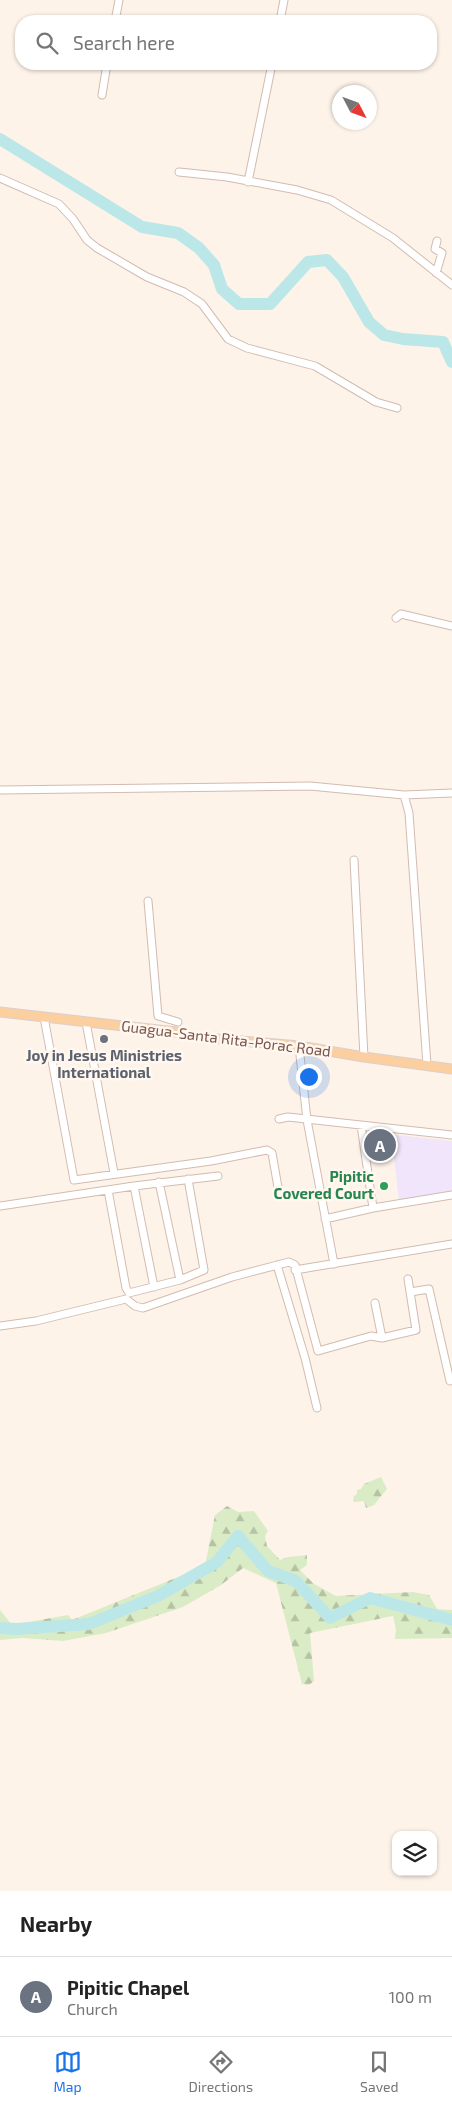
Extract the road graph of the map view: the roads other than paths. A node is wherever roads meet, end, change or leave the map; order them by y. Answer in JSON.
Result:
{"nodes":[{"id":1,"x":119,"y":0,"type":"edge"},
{"id":2,"x":284,"y":0,"type":"edge"},
{"id":3,"x":116,"y":15,"type":"edge"},
{"id":4,"x":281,"y":15,"type":"edge"},
{"id":5,"x":106,"y":70,"type":"edge"},
{"id":6,"x":271,"y":70,"type":"edge"},
{"id":7,"x":102,"y":95,"type":"dead end"},
{"id":8,"x":179,"y":172,"type":"dead end"},
{"id":9,"x":0,"y":178,"type":"edge"},
{"id":10,"x":248,"y":182,"type":"junction"},
{"id":11,"x":436,"y":241,"type":"dead end"},
{"id":12,"x":436,"y":273,"type":"junction"},
{"id":13,"x":452,"y":285,"type":"edge"},
{"id":14,"x":397,"y":408,"type":"dead end"},
{"id":15,"x":396,"y":618,"type":"dead end"},
{"id":16,"x":452,"y":626,"type":"edge"},
{"id":17,"x":0,"y":790,"type":"edge"},
{"id":18,"x":452,"y":794,"type":"edge"},
{"id":19,"x":404,"y":795,"type":"junction"},
{"id":20,"x":354,"y":860,"type":"dead end"},
{"id":21,"x":148,"y":901,"type":"dead end"},
{"id":22,"x":0,"y":1012,"type":"edge"},
{"id":23,"x":44,"y":1017,"type":"junction"},
{"id":24,"x":86,"y":1022,"type":"junction"},
{"id":25,"x":178,"y":1022,"type":"dead end"},
{"id":26,"x":299,"y":1046,"type":"junction"},
{"id":27,"x":364,"y":1058,"type":"junction"},
{"id":28,"x":427,"y":1065,"type":"junction"},
{"id":29,"x":452,"y":1069,"type":"edge"},
{"id":30,"x":279,"y":1119,"type":"dead end"},
{"id":31,"x":307,"y":1120,"type":"junction"},
{"id":32,"x":361,"y":1125,"type":"junction"},
{"id":33,"x":452,"y":1135,"type":"edge"},
{"id":34,"x":114,"y":1174,"type":"junction"},
{"id":35,"x":218,"y":1176,"type":"dead end"},
{"id":36,"x":188,"y":1179,"type":"junction"},
{"id":37,"x":159,"y":1182,"type":"junction"},
{"id":38,"x":134,"y":1186,"type":"junction"},
{"id":39,"x":108,"y":1190,"type":"junction"},
{"id":40,"x":279,"y":1193,"type":"dead end"},
{"id":41,"x":452,"y":1195,"type":"edge"},
{"id":42,"x":0,"y":1206,"type":"edge"},
{"id":43,"x":372,"y":1208,"type":"junction"},
{"id":44,"x":325,"y":1219,"type":"junction"},
{"id":45,"x":452,"y":1244,"type":"edge"},
{"id":46,"x":334,"y":1264,"type":"junction"},
{"id":47,"x":277,"y":1265,"type":"junction"},
{"id":48,"x":296,"y":1270,"type":"junction"},
{"id":49,"x":408,"y":1279,"type":"dead end"},
{"id":50,"x":180,"y":1280,"type":"junction"},
{"id":51,"x":154,"y":1287,"type":"junction"},
{"id":52,"x":410,"y":1292,"type":"junction"},
{"id":53,"x":375,"y":1304,"type":"dead end"},
{"id":54,"x":0,"y":1326,"type":"edge"},
{"id":55,"x":382,"y":1338,"type":"junction"},
{"id":56,"x":450,"y":1381,"type":"dead end"},
{"id":57,"x":317,"y":1408,"type":"dead end"}],
"edges":[{"from":1,"to":3,"type":"street"},
{"from":2,"to":4,"type":"street"},
{"from":5,"to":7,"type":"street"},
{"from":6,"to":10,"type":"street"},
{"from":8,"to":10,"type":"street"},
{"from":9,"to":14,"type":"street"},
{"from":10,"to":12,"type":"street"},
{"from":11,"to":12,"type":"street"},
{"from":12,"to":13,"type":"street"},
{"from":15,"to":16,"type":"street"},
{"from":17,"to":19,"type":"street"},
{"from":18,"to":19,"type":"street"},
{"from":19,"to":28,"type":"street"},
{"from":20,"to":27,"type":"street"},
{"from":21,"to":25,"type":"street"},
{"from":22,"to":23,"type":"main road","name":"Guagua-Santa Rita-Porac Road"},
{"from":23,"to":24,"type":"main road","name":"Guagua-Santa Rita-Porac Road"},
{"from":23,"to":34,"type":"street"},
{"from":24,"to":26,"type":"main road","name":"Guagua-Santa Rita-Porac Road"},
{"from":24,"to":34,"type":"street"},
{"from":26,"to":27,"type":"main road","name":"Guagua-Santa Rita-Porac Road"},
{"from":26,"to":31,"type":"street"},
{"from":27,"to":28,"type":"main road","name":"Guagua-Santa Rita-Porac Road"},
{"from":28,"to":29,"type":"main road","name":"Guagua-Santa Rita-Porac Road"},
{"from":30,"to":31,"type":"street"},
{"from":31,"to":32,"type":"street"},
{"from":31,"to":44,"type":"street"},
{"from":32,"to":33,"type":"street"},
{"from":32,"to":43,"type":"street"},
{"from":34,"to":40,"type":"street"},
{"from":35,"to":36,"type":"street"},
{"from":36,"to":37,"type":"street"},
{"from":36,"to":50,"type":"street"},
{"from":37,"to":38,"type":"street"},
{"from":37,"to":50,"type":"street"},
{"from":38,"to":39,"type":"street"},
{"from":38,"to":51,"type":"street"},
{"from":39,"to":42,"type":"street"},
{"from":39,"to":51,"type":"street"},
{"from":41,"to":43,"type":"street"},
{"from":43,"to":44,"type":"street"},
{"from":44,"to":46,"type":"street"},
{"from":45,"to":46,"type":"street"},
{"from":46,"to":48,"type":"street"},
{"from":47,"to":48,"type":"street"},
{"from":47,"to":54,"type":"street"},
{"from":47,"to":57,"type":"street"},
{"from":48,"to":55,"type":"street"},
{"from":49,"to":52,"type":"street"},
{"from":50,"to":51,"type":"street"},
{"from":52,"to":55,"type":"street"},
{"from":52,"to":56,"type":"street"},
{"from":53,"to":55,"type":"street"}]}
